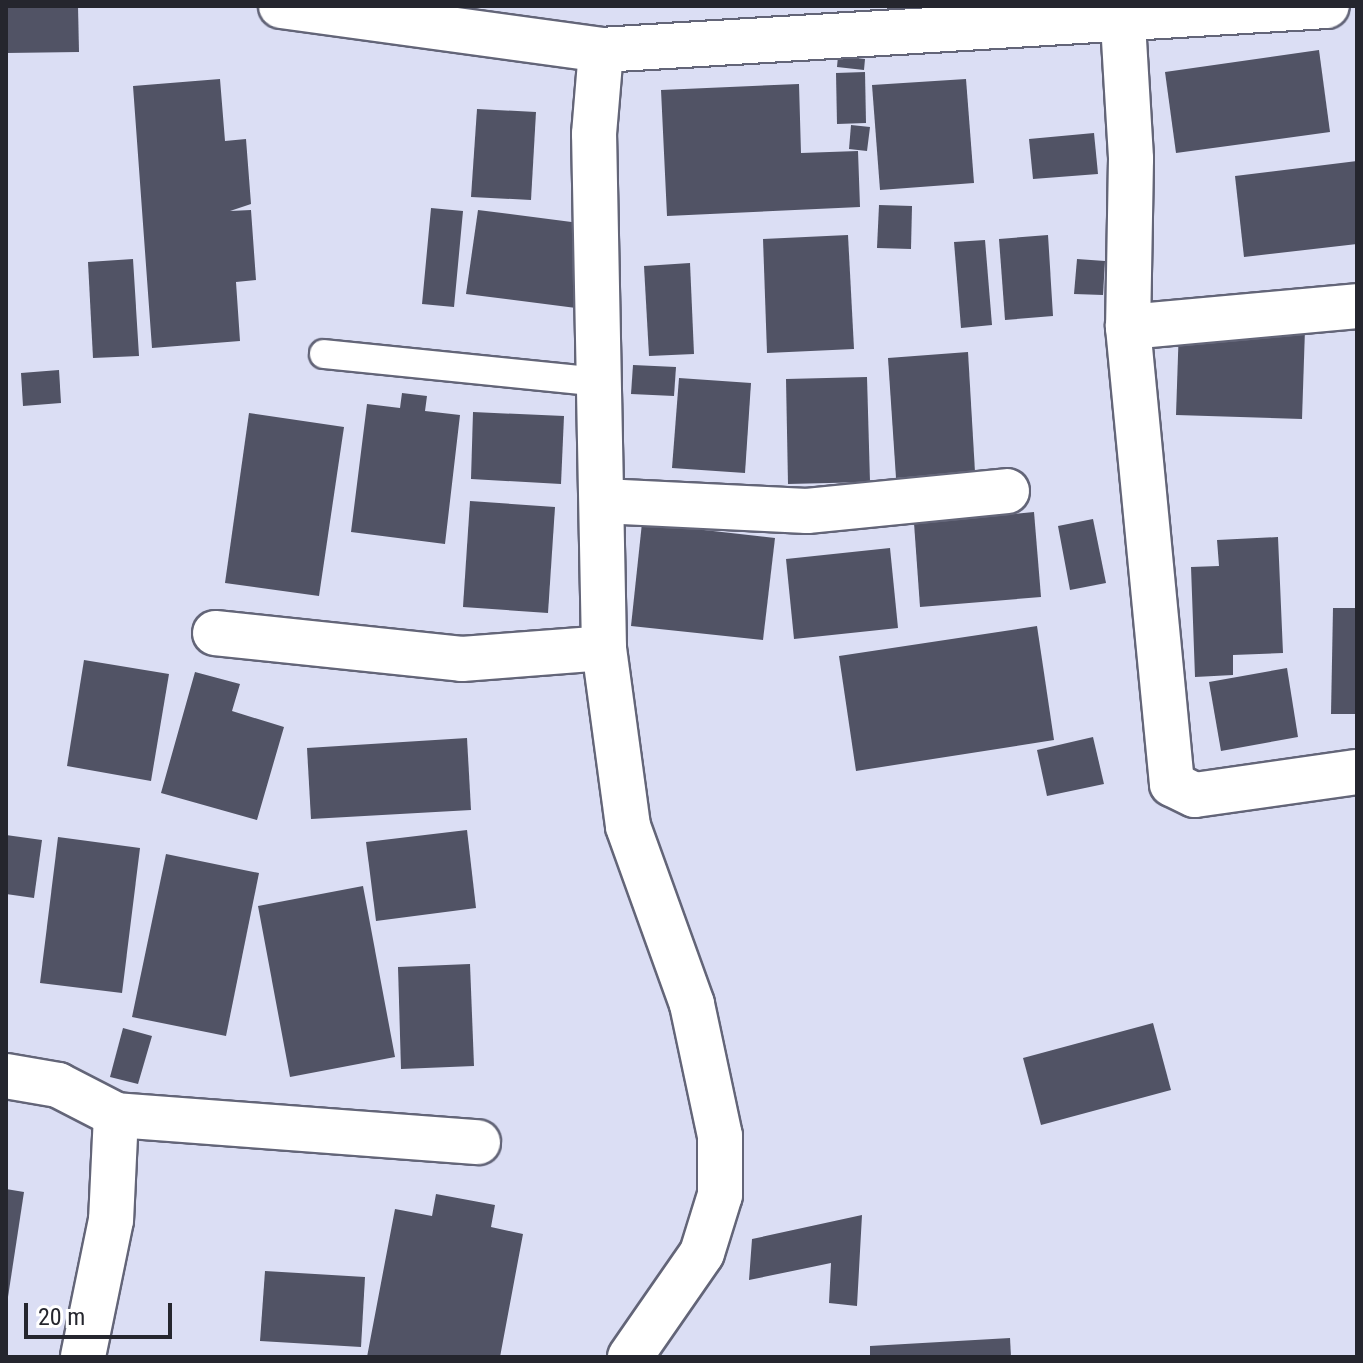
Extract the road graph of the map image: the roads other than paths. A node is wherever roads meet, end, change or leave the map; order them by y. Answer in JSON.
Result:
{"nodes":[{"id":1,"x":281,"y":6,"type":"edge"},
{"id":2,"x":1327,"y":6,"type":"edge"},
{"id":3,"x":1262,"y":10,"type":"edge"},
{"id":4,"x":1123,"y":23,"type":"junction"},
{"id":5,"x":601,"y":50,"type":"junction"},
{"id":6,"x":1357,"y":306,"type":"edge"},
{"id":7,"x":1128,"y":327,"type":"junction"},
{"id":8,"x":324,"y":354,"type":"dead end"},
{"id":9,"x":600,"y":382,"type":"junction"},
{"id":10,"x":1007,"y":491,"type":"dead end"},
{"id":11,"x":602,"y":501,"type":"junction"},
{"id":12,"x":215,"y":633,"type":"dead end"},
{"id":13,"x":604,"y":648,"type":"junction"},
{"id":14,"x":1357,"y":772,"type":"edge"},
{"id":15,"x":6,"y":1076,"type":"edge"},
{"id":16,"x":116,"y":1115,"type":"junction"},
{"id":17,"x":478,"y":1142,"type":"dead end"},
{"id":18,"x":83,"y":1357,"type":"edge"},
{"id":19,"x":630,"y":1357,"type":"edge"}],
"edges":[{"from":1,"to":5,"type":"street"},
{"from":2,"to":3,"type":"street"},
{"from":3,"to":4,"type":"street"},
{"from":4,"to":5,"type":"street"},
{"from":4,"to":7,"type":"street"},
{"from":5,"to":9,"type":"street"},
{"from":6,"to":7,"type":"street"},
{"from":7,"to":14,"type":"street"},
{"from":8,"to":9,"type":"lane"},
{"from":9,"to":11,"type":"street"},
{"from":10,"to":11,"type":"street"},
{"from":11,"to":13,"type":"street"},
{"from":12,"to":13,"type":"street"},
{"from":13,"to":19,"type":"street"},
{"from":15,"to":16,"type":"street"},
{"from":16,"to":17,"type":"street"},
{"from":16,"to":18,"type":"street"}]}
